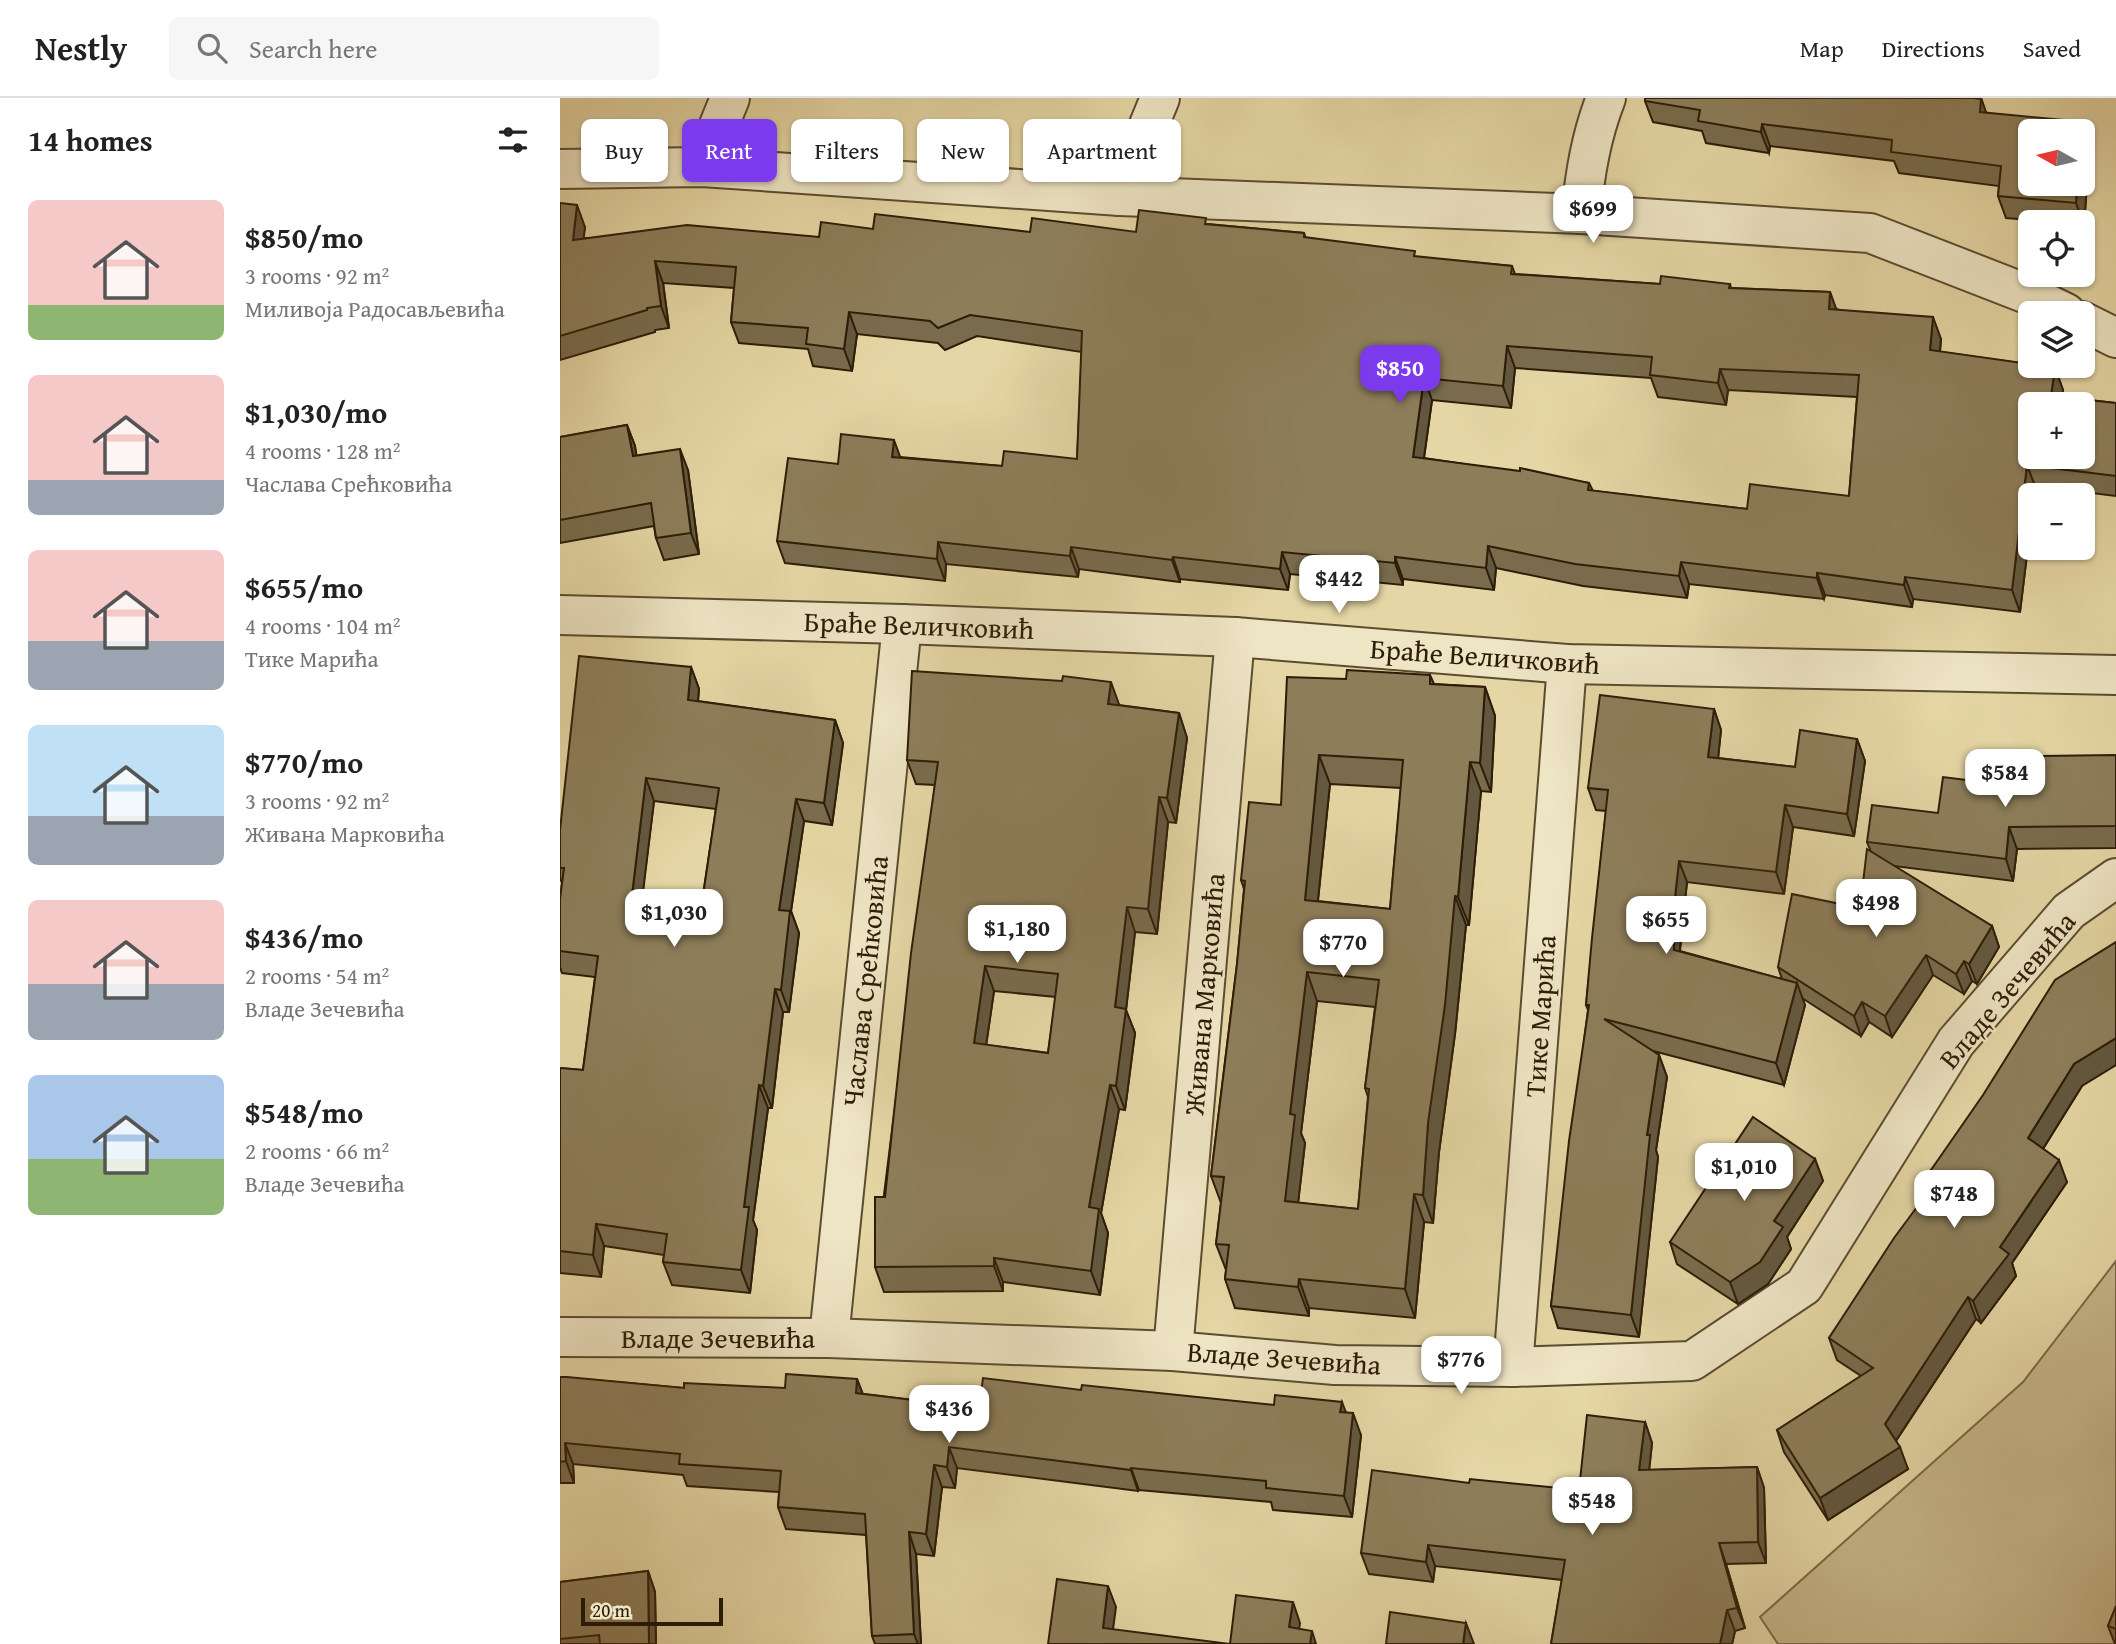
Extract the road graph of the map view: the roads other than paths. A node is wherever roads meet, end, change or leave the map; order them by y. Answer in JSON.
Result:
{"nodes":[{"id":1,"x":730,"y":98,"type":"edge"},
{"id":2,"x":1160,"y":98,"type":"edge"},
{"id":3,"x":1606,"y":98,"type":"edge"},
{"id":4,"x":721,"y":119,"type":"edge"},
{"id":5,"x":682,"y":167,"type":"edge"},
{"id":6,"x":560,"y":169,"type":"edge"},
{"id":7,"x":777,"y":172,"type":"edge"},
{"id":8,"x":1120,"y":196,"type":"junction"},
{"id":9,"x":1581,"y":214,"type":"junction"},
{"id":10,"x":2041,"y":301,"type":"edge"},
{"id":11,"x":2095,"y":328,"type":"edge"},
{"id":12,"x":2116,"y":338,"type":"edge"},
{"id":13,"x":560,"y":615,"type":"edge"},
{"id":14,"x":902,"y":624,"type":"junction"},
{"id":15,"x":1235,"y":637,"type":"junction"},
{"id":16,"x":1567,"y":664,"type":"junction"},
{"id":17,"x":2116,"y":675,"type":"edge"},
{"id":18,"x":2116,"y":878,"type":"edge"},
{"id":19,"x":560,"y":1337,"type":"edge"},
{"id":20,"x":829,"y":1338,"type":"junction"},
{"id":21,"x":1173,"y":1351,"type":"junction"},
{"id":22,"x":1513,"y":1367,"type":"junction"}],
"edges":[{"from":1,"to":4,"type":"street"},
{"from":2,"to":8,"type":"street"},
{"from":3,"to":9,"type":"street"},
{"from":5,"to":6,"type":"street"},
{"from":7,"to":8,"type":"street"},
{"from":8,"to":9,"type":"street"},
{"from":9,"to":10,"type":"street"},
{"from":11,"to":12,"type":"street"},
{"from":13,"to":14,"type":"street","name":"Браће Величковић"},
{"from":14,"to":15,"type":"street","name":"Браће Величковић"},
{"from":14,"to":20,"type":"street","name":"Часлава Срећковића"},
{"from":15,"to":16,"type":"street","name":"Браће Величковић"},
{"from":15,"to":21,"type":"street","name":"Живана Марковића"},
{"from":16,"to":17,"type":"street","name":"Браће Величковић"},
{"from":16,"to":22,"type":"street","name":"Тике Марића"},
{"from":18,"to":22,"type":"street","name":"Владе Зечевића"},
{"from":19,"to":20,"type":"street","name":"Владе Зечевића"},
{"from":20,"to":21,"type":"street","name":"Владе Зечевића"},
{"from":21,"to":22,"type":"street","name":"Владе Зечевића"}]}
